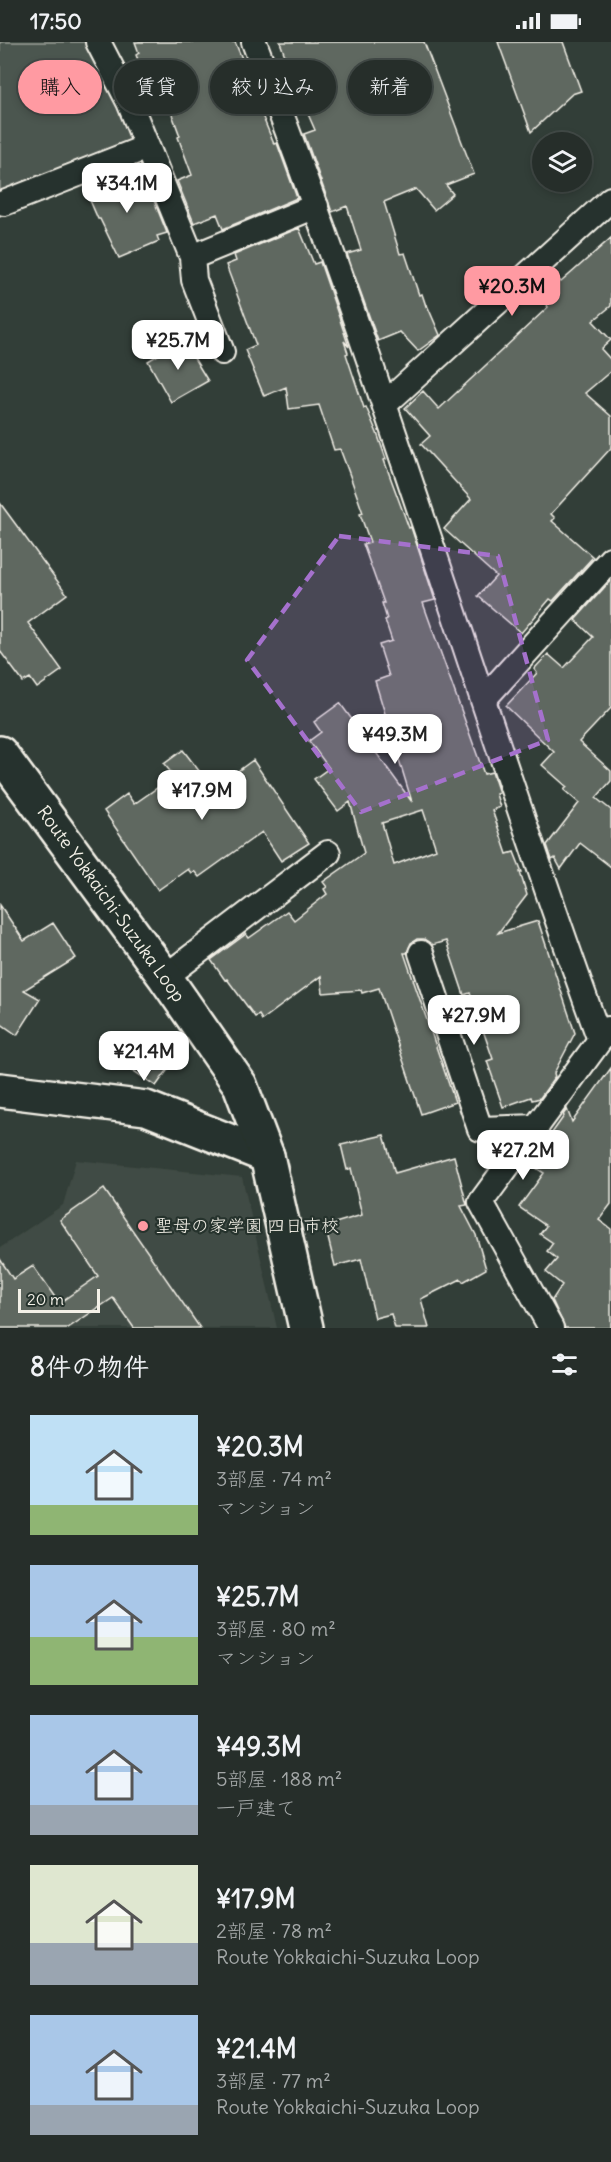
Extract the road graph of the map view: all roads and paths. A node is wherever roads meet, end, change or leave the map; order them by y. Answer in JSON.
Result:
{"nodes":[{"id":1,"x":98,"y":42,"type":"edge"},
{"id":2,"x":254,"y":42,"type":"edge"},
{"id":3,"x":147,"y":147,"type":"junction"},
{"id":4,"x":611,"y":199,"type":"edge"},
{"id":5,"x":4,"y":203,"type":"dead end"},
{"id":6,"x":316,"y":206,"type":"junction"},
{"id":7,"x":192,"y":257,"type":"junction"},
{"id":8,"x":222,"y":352,"type":"dead end"},
{"id":9,"x":385,"y":404,"type":"junction"},
{"id":10,"x":611,"y":559,"type":"edge"},
{"id":11,"x":483,"y":700,"type":"junction"},
{"id":12,"x":0,"y":753,"type":"edge"},
{"id":13,"x":328,"y":853,"type":"dead end"},
{"id":14,"x":420,"y":953,"type":"dead end"},
{"id":15,"x":165,"y":977,"type":"junction"},
{"id":16,"x":605,"y":1032,"type":"edge"},
{"id":17,"x":0,"y":1090,"type":"edge"},
{"id":18,"x":537,"y":1127,"type":"junction"},
{"id":19,"x":267,"y":1156,"type":"junction"},
{"id":20,"x":306,"y":1328,"type":"edge"},
{"id":21,"x":551,"y":1328,"type":"edge"}],
"edges":[{"from":1,"to":3,"type":"street"},
{"from":2,"to":6,"type":"street"},
{"from":3,"to":5,"type":"street"},
{"from":3,"to":7,"type":"street"},
{"from":4,"to":9,"type":"street"},
{"from":6,"to":7,"type":"street"},
{"from":6,"to":9,"type":"street"},
{"from":7,"to":8,"type":"street"},
{"from":9,"to":11,"type":"street"},
{"from":10,"to":11,"type":"street"},
{"from":11,"to":16,"type":"street"},
{"from":12,"to":15,"type":"main road","name":"Route Yokkaichi-Suzuka Loop"},
{"from":13,"to":15,"type":"street"},
{"from":14,"to":18,"type":"street"},
{"from":15,"to":19,"type":"main road","name":"Route Yokkaichi-Suzuka Loop"},
{"from":16,"to":18,"type":"street"},
{"from":17,"to":19,"type":"main road"},
{"from":18,"to":21,"type":"street"},
{"from":19,"to":20,"type":"main road","name":"Route Yokkaichi-Suzuka Loop"}]}
